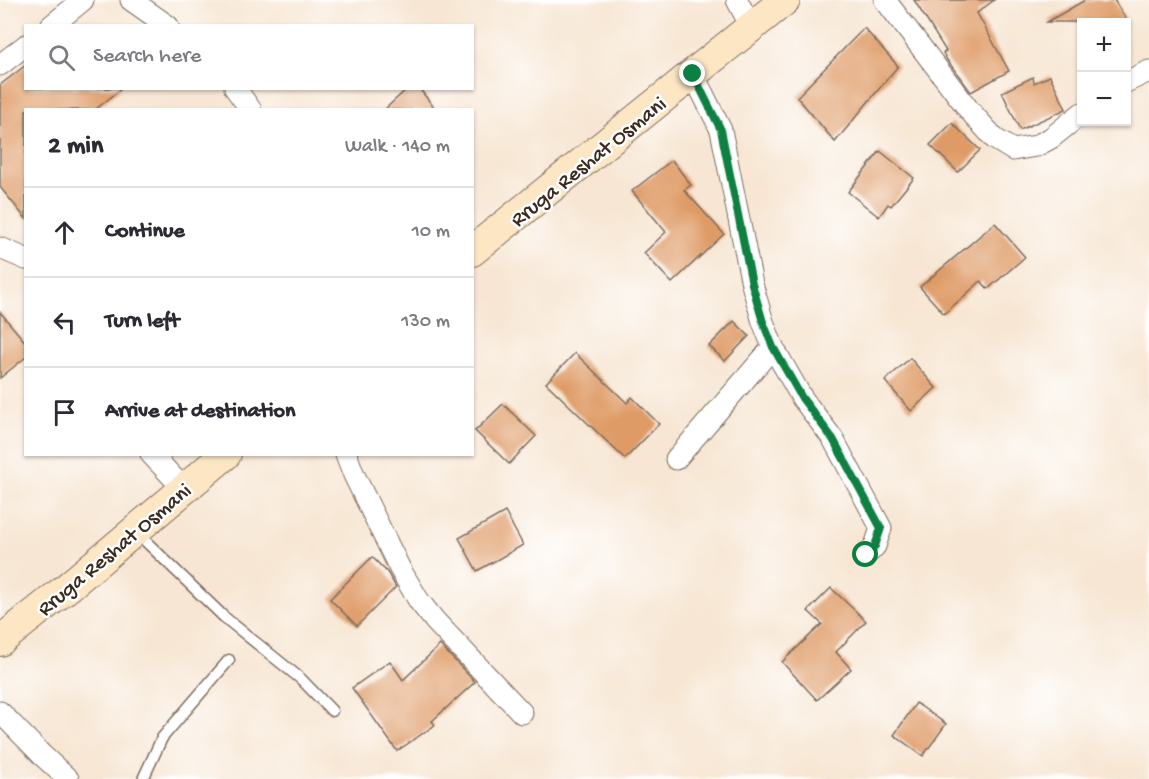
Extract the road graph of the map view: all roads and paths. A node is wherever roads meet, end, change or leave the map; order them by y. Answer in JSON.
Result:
{"nodes":[{"id":1,"x":83,"y":0,"type":"edge"},
{"id":2,"x":131,"y":0,"type":"edge"},
{"id":3,"x":737,"y":0,"type":"edge"},
{"id":4,"x":785,"y":0,"type":"edge"},
{"id":5,"x":885,"y":0,"type":"edge"},
{"id":6,"x":53,"y":24,"type":"edge"},
{"id":7,"x":165,"y":24,"type":"edge"},
{"id":8,"x":751,"y":27,"type":"junction"},
{"id":9,"x":24,"y":47,"type":"edge"},
{"id":10,"x":0,"y":65,"type":"edge"},
{"id":11,"x":1149,"y":70,"type":"edge"},
{"id":12,"x":693,"y":74,"type":"junction"},
{"id":13,"x":1131,"y":79,"type":"edge"},
{"id":14,"x":236,"y":90,"type":"edge"},
{"id":15,"x":250,"y":108,"type":"edge"},
{"id":16,"x":1077,"y":117,"type":"edge"},
{"id":17,"x":0,"y":248,"type":"edge"},
{"id":18,"x":474,"y":249,"type":"edge"},
{"id":19,"x":24,"y":258,"type":"edge"},
{"id":20,"x":773,"y":347,"type":"junction"},
{"id":21,"x":153,"y":456,"type":"edge"},
{"id":22,"x":224,"y":456,"type":"edge"},
{"id":23,"x":347,"y":456,"type":"edge"},
{"id":24,"x":676,"y":459,"type":"dead end"},
{"id":25,"x":184,"y":489,"type":"junction"},
{"id":26,"x":135,"y":530,"type":"junction"},
{"id":27,"x":866,"y":555,"type":"dead end"},
{"id":28,"x":0,"y":641,"type":"edge"},
{"id":29,"x":229,"y":660,"type":"dead end"},
{"id":30,"x":332,"y":711,"type":"dead end"},
{"id":31,"x":0,"y":712,"type":"edge"},
{"id":32,"x":522,"y":712,"type":"dead end"},
{"id":33,"x":68,"y":779,"type":"edge"},
{"id":34,"x":143,"y":779,"type":"edge"}],
"edges":[{"from":1,"to":6,"type":"street"},
{"from":2,"to":7,"type":"street"},
{"from":3,"to":8,"type":"street"},
{"from":4,"to":8,"type":"main road","name":"Rruga Reshat Osmani"},
{"from":5,"to":16,"type":"street"},
{"from":8,"to":12,"type":"main road","name":"Rruga Reshat Osmani"},
{"from":9,"to":10,"type":"street"},
{"from":11,"to":13,"type":"street"},
{"from":12,"to":18,"type":"main road","name":"Rruga Reshat Osmani"},
{"from":12,"to":20,"type":"street"},
{"from":14,"to":15,"type":"street"},
{"from":17,"to":19,"type":"street"},
{"from":20,"to":24,"type":"street"},
{"from":20,"to":27,"type":"street"},
{"from":21,"to":25,"type":"street"},
{"from":22,"to":25,"type":"main road","name":"Rruga Reshat Osmani"},
{"from":23,"to":32,"type":"street"},
{"from":25,"to":26,"type":"main road","name":"Rruga Reshat Osmani"},
{"from":26,"to":28,"type":"main road","name":"Rruga Reshat Osmani"},
{"from":26,"to":30,"type":"lane"},
{"from":29,"to":34,"type":"lane"},
{"from":31,"to":33,"type":"street"}]}
